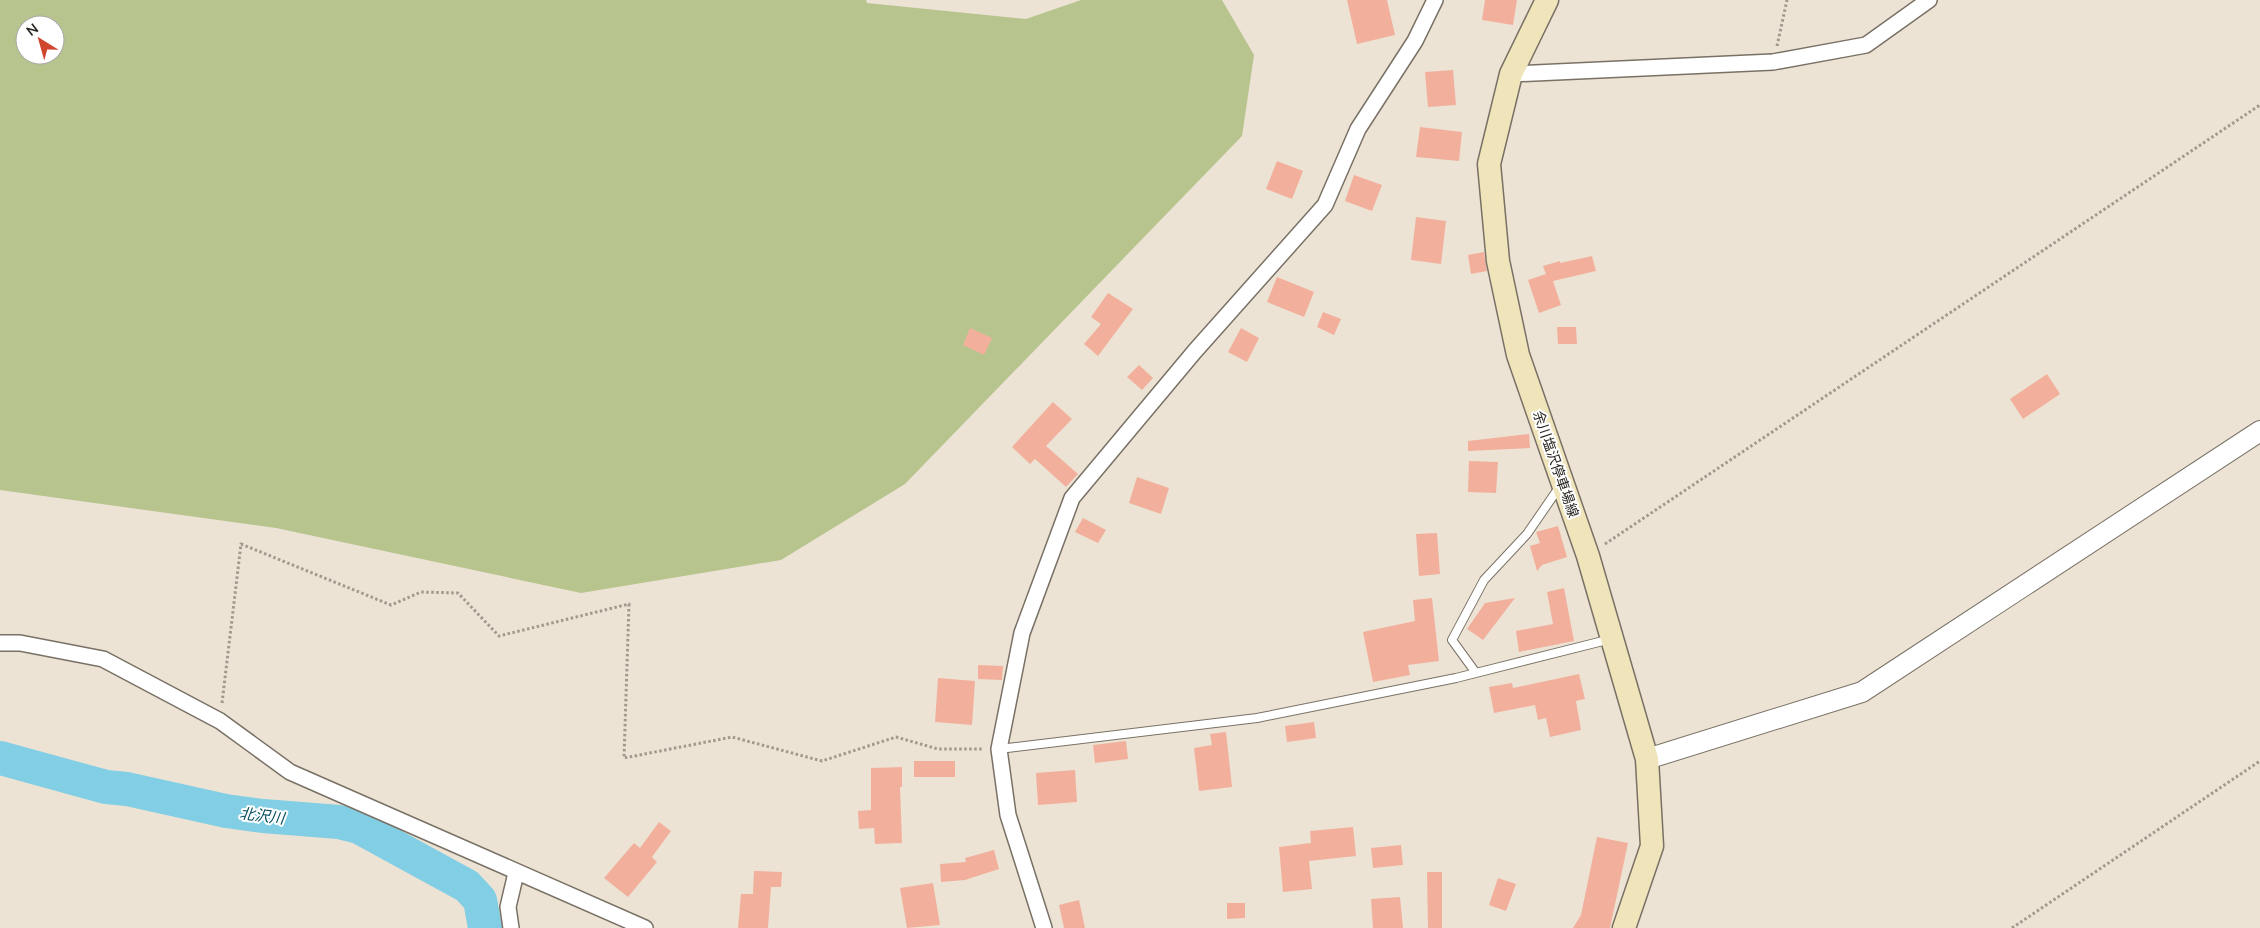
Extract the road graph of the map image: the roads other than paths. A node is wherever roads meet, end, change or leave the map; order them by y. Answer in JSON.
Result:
{"nodes":[{"id":1,"x":1435,"y":0,"type":"edge"},
{"id":2,"x":1547,"y":0,"type":"edge"},
{"id":3,"x":1929,"y":0,"type":"edge"},
{"id":4,"x":1511,"y":74,"type":"junction"},
{"id":5,"x":2260,"y":431,"type":"edge"},
{"id":6,"x":1562,"y":482,"type":"junction"},
{"id":7,"x":1612,"y":638,"type":"junction"},
{"id":8,"x":0,"y":643,"type":"edge"},
{"id":9,"x":1476,"y":673,"type":"junction"},
{"id":10,"x":998,"y":749,"type":"junction"},
{"id":11,"x":1647,"y":759,"type":"junction"},
{"id":12,"x":516,"y":872,"type":"junction"},
{"id":13,"x":511,"y":928,"type":"edge"},
{"id":14,"x":645,"y":928,"type":"edge"},
{"id":15,"x":1044,"y":928,"type":"edge"},
{"id":16,"x":1624,"y":928,"type":"edge"}],
"edges":[{"from":1,"to":10,"type":"street"},
{"from":2,"to":4,"type":"main road","name":"余川塩沢停車場線"},
{"from":3,"to":4,"type":"street"},
{"from":4,"to":6,"type":"main road","name":"余川塩沢停車場線"},
{"from":5,"to":11,"type":"street"},
{"from":6,"to":7,"type":"main road","name":"余川塩沢停車場線"},
{"from":6,"to":9,"type":"lane"},
{"from":7,"to":9,"type":"lane"},
{"from":7,"to":11,"type":"main road","name":"余川塩沢停車場線"},
{"from":8,"to":12,"type":"street"},
{"from":9,"to":10,"type":"lane"},
{"from":10,"to":15,"type":"street"},
{"from":11,"to":16,"type":"main road","name":"余川塩沢停車場線"},
{"from":12,"to":13,"type":"street"},
{"from":12,"to":14,"type":"street"}]}
